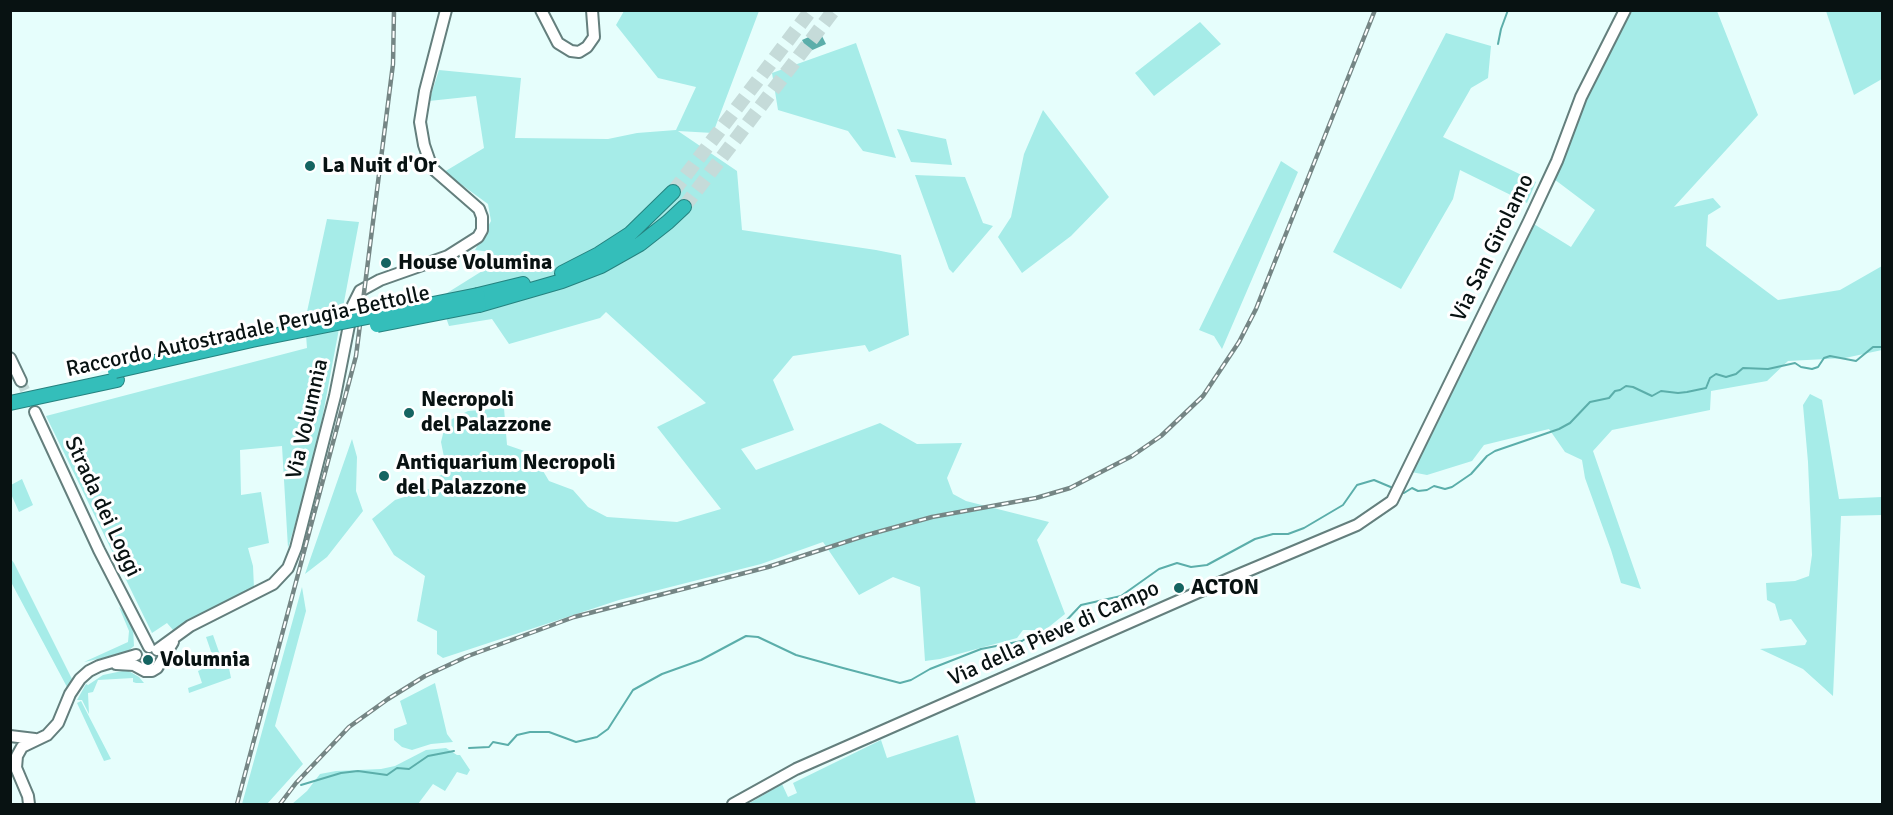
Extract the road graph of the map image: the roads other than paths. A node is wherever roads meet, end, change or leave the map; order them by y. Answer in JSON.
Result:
{"nodes":[{"id":1,"x":446,"y":10,"type":"edge"},
{"id":2,"x":541,"y":10,"type":"edge"},
{"id":3,"x":592,"y":10,"type":"edge"},
{"id":4,"x":1625,"y":10,"type":"edge"},
{"id":5,"x":673,"y":192,"type":"tunnel mouth"},
{"id":6,"x":684,"y":207,"type":"tunnel mouth"},
{"id":7,"x":479,"y":300,"type":"junction"},
{"id":8,"x":10,"y":358,"type":"edge"},
{"id":9,"x":116,"y":376,"type":"junction"},
{"id":10,"x":21,"y":381,"type":"tunnel mouth"},
{"id":11,"x":10,"y":393,"type":"edge"},
{"id":12,"x":10,"y":403,"type":"edge"},
{"id":13,"x":35,"y":412,"type":"tunnel mouth"},
{"id":14,"x":1392,"y":501,"type":"joint"},
{"id":15,"x":147,"y":655,"type":"junction"},
{"id":16,"x":10,"y":735,"type":"edge"},
{"id":17,"x":39,"y":739,"type":"junction"},
{"id":18,"x":10,"y":756,"type":"edge"},
{"id":19,"x":16,"y":768,"type":"junction"},
{"id":20,"x":30,"y":804,"type":"edge"},
{"id":21,"x":733,"y":804,"type":"edge"}],
"edges":[{"from":1,"to":15,"type":"street","name":"Via Volumnia"},
{"from":2,"to":3,"type":"street"},
{"from":4,"to":14,"type":"street","name":"Via San Girolamo"},
{"from":5,"to":7,"type":"highway"},
{"from":6,"to":7,"type":"highway","name":"Raccordo Autostradale Perugia-Bettolle"},
{"from":7,"to":9,"type":"highway","name":"Raccordo Autostradale Perugia-Bettolle","bridge":true},
{"from":8,"to":10,"type":"street"},
{"from":9,"to":11,"type":"highway"},
{"from":9,"to":12,"type":"highway","name":"Raccordo Autostradale Perugia-Bettolle"},
{"from":13,"to":15,"type":"street","name":"Strada dei Loggi"},
{"from":14,"to":21,"type":"street","name":"Via della Pieve di Campo"},
{"from":15,"to":17,"type":"street"},
{"from":16,"to":17,"type":"street"},
{"from":17,"to":19,"type":"street"},
{"from":18,"to":19,"type":"street"},
{"from":19,"to":20,"type":"street"}]}
